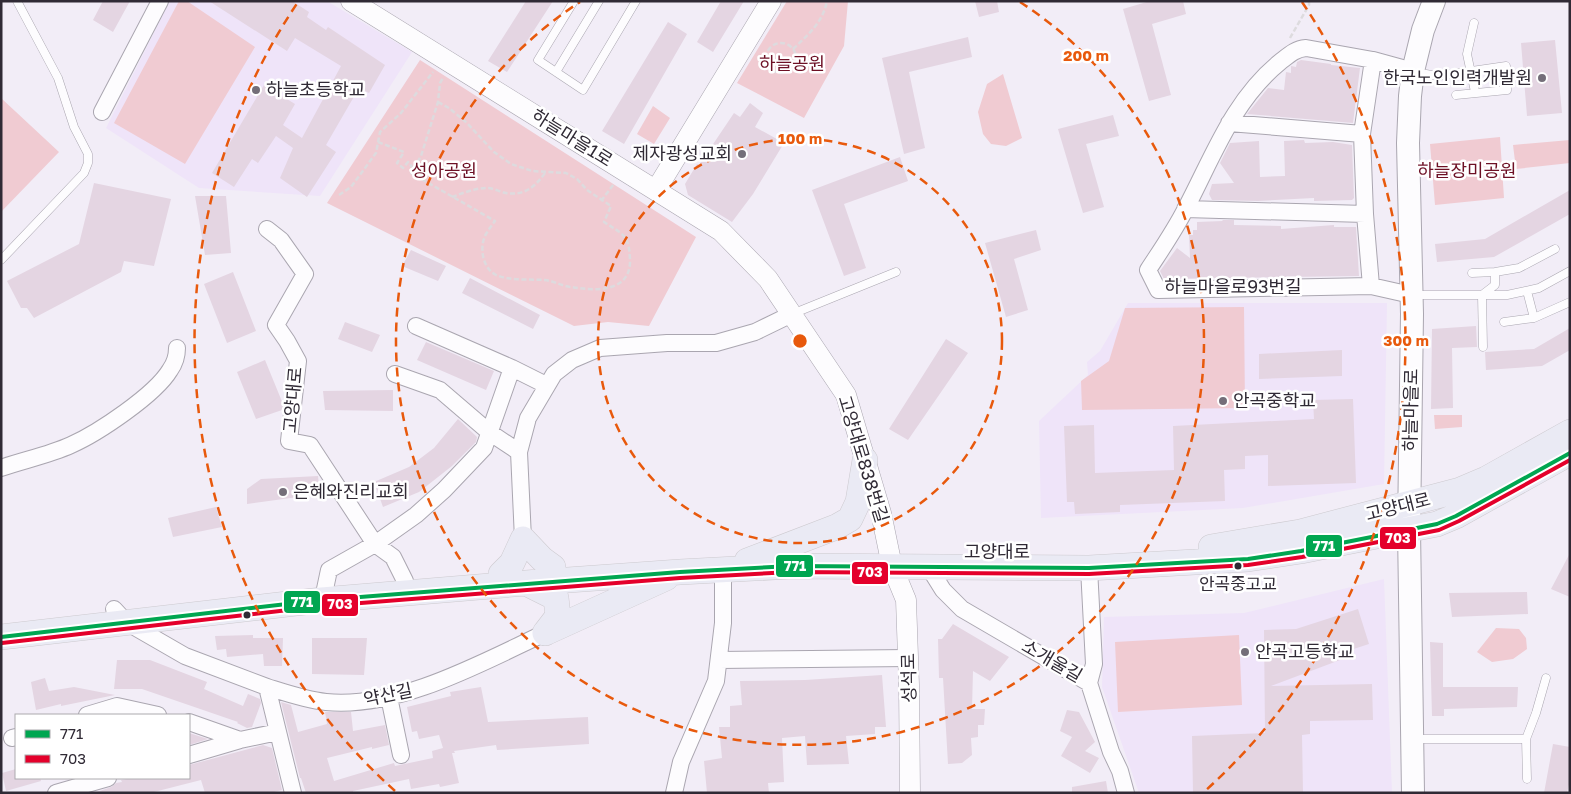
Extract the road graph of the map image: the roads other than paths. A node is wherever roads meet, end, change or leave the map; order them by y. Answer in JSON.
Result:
{"nodes":[{"id":1,"x":17,"y":1,"type":"edge"},
{"id":2,"x":160,"y":1,"type":"edge"},
{"id":3,"x":351,"y":1,"type":"edge"},
{"id":4,"x":574,"y":1,"type":"edge"},
{"id":5,"x":600,"y":1,"type":"edge"},
{"id":6,"x":636,"y":1,"type":"edge"},
{"id":7,"x":771,"y":1,"type":"edge"},
{"id":8,"x":1434,"y":1,"type":"edge"},
{"id":9,"x":1474,"y":23,"type":"dead end"},
{"id":10,"x":1373,"y":60,"type":"junction"},
{"id":11,"x":556,"y":72,"type":"junction"},
{"id":12,"x":1413,"y":72,"type":"junction"},
{"id":13,"x":1471,"y":72,"type":"junction"},
{"id":14,"x":1475,"y":92,"type":"junction"},
{"id":15,"x":1456,"y":95,"type":"dead end"},
{"id":16,"x":102,"y":112,"type":"dead end"},
{"id":17,"x":1229,"y":123,"type":"junction"},
{"id":18,"x":1362,"y":134,"type":"junction"},
{"id":19,"x":656,"y":190,"type":"junction"},
{"id":20,"x":1185,"y":209,"type":"junction"},
{"id":21,"x":1365,"y":214,"type":"junction"},
{"id":22,"x":267,"y":230,"type":"dead end"},
{"id":23,"x":1555,"y":250,"type":"dead end"},
{"id":24,"x":1,"y":260,"type":"edge"},
{"id":25,"x":1570,"y":271,"type":"edge"},
{"id":26,"x":896,"y":272,"type":"dead end"},
{"id":27,"x":1496,"y":272,"type":"junction"},
{"id":28,"x":1472,"y":273,"type":"dead end"},
{"id":29,"x":1370,"y":286,"type":"junction"},
{"id":30,"x":1527,"y":291,"type":"junction"},
{"id":31,"x":1411,"y":295,"type":"junction"},
{"id":32,"x":1482,"y":295,"type":"junction"},
{"id":33,"x":1570,"y":302,"type":"edge"},
{"id":34,"x":792,"y":314,"type":"junction"},
{"id":35,"x":1534,"y":318,"type":"junction"},
{"id":36,"x":1504,"y":322,"type":"dead end"},
{"id":37,"x":416,"y":326,"type":"dead end"},
{"id":38,"x":1483,"y":347,"type":"dead end"},
{"id":39,"x":177,"y":348,"type":"dead end"},
{"id":40,"x":512,"y":368,"type":"junction"},
{"id":41,"x":395,"y":374,"type":"dead end"},
{"id":42,"x":546,"y":385,"type":"junction"},
{"id":43,"x":489,"y":432,"type":"junction"},
{"id":44,"x":1570,"y":432,"type":"edge"},
{"id":45,"x":519,"y":452,"type":"junction"},
{"id":46,"x":1570,"y":453,"type":"edge"},
{"id":47,"x":865,"y":460,"type":"junction"},
{"id":48,"x":1,"y":468,"type":"edge"},
{"id":49,"x":1410,"y":504,"type":"junction"},
{"id":50,"x":1409,"y":530,"type":"junction"},
{"id":51,"x":523,"y":539,"type":"junction"},
{"id":52,"x":375,"y":544,"type":"junction"},
{"id":53,"x":891,"y":559,"type":"junction"},
{"id":54,"x":747,"y":560,"type":"junction"},
{"id":55,"x":928,"y":566,"type":"junction"},
{"id":56,"x":553,"y":567,"type":"junction"},
{"id":57,"x":1089,"y":568,"type":"junction"},
{"id":58,"x":723,"y":570,"type":"junction"},
{"id":59,"x":680,"y":572,"type":"junction"},
{"id":60,"x":501,"y":574,"type":"junction"},
{"id":61,"x":405,"y":581,"type":"junction"},
{"id":62,"x":526,"y":583,"type":"junction"},
{"id":63,"x":324,"y":589,"type":"junction"},
{"id":64,"x":120,"y":616,"type":"junction"},
{"id":65,"x":1,"y":622,"type":"edge"},
{"id":66,"x":545,"y":633,"type":"junction"},
{"id":67,"x":1,"y":637,"type":"edge"},
{"id":68,"x":908,"y":658,"type":"junction"},
{"id":69,"x":719,"y":660,"type":"junction"},
{"id":70,"x":1546,"y":678,"type":"dead end"},
{"id":71,"x":1089,"y":683,"type":"junction"},
{"id":72,"x":267,"y":687,"type":"junction"},
{"id":73,"x":389,"y":697,"type":"junction"},
{"id":74,"x":90,"y":714,"type":"edge"},
{"id":75,"x":153,"y":714,"type":"edge"},
{"id":76,"x":190,"y":722,"type":"edge"},
{"id":77,"x":278,"y":732,"type":"junction"},
{"id":78,"x":1412,"y":738,"type":"junction"},
{"id":79,"x":1526,"y":739,"type":"junction"},
{"id":80,"x":240,"y":740,"type":"junction"},
{"id":81,"x":190,"y":755,"type":"edge"},
{"id":82,"x":401,"y":755,"type":"dead end"},
{"id":83,"x":105,"y":779,"type":"edge"},
{"id":84,"x":1527,"y":779,"type":"dead end"},
{"id":85,"x":56,"y":793,"type":"edge"},
{"id":86,"x":293,"y":793,"type":"edge"},
{"id":87,"x":674,"y":793,"type":"edge"},
{"id":88,"x":910,"y":793,"type":"edge"},
{"id":89,"x":1126,"y":793,"type":"edge"},
{"id":90,"x":1414,"y":793,"type":"edge"}],
"edges":[{"from":1,"to":24,"type":"lane"},
{"from":2,"to":16,"type":"street"},
{"from":3,"to":19,"type":"street","name":"하늘마을1로"},
{"from":4,"to":11,"type":"lane"},
{"from":5,"to":11,"type":"lane"},
{"from":6,"to":11,"type":"lane"},
{"from":7,"to":19,"type":"street"},
{"from":8,"to":12,"type":"main road","name":"하늘마을로"},
{"from":9,"to":13,"type":"lane"},
{"from":10,"to":12,"type":"street"},
{"from":10,"to":17,"type":"street","name":"하늘마을로93번길"},
{"from":10,"to":18,"type":"street"},
{"from":12,"to":13,"type":"lane"},
{"from":12,"to":31,"type":"main road","name":"하늘마을로"},
{"from":13,"to":14,"type":"lane"},
{"from":13,"to":14,"type":"lane"},
{"from":14,"to":15,"type":"lane"},
{"from":17,"to":18,"type":"street"},
{"from":17,"to":20,"type":"street","name":"하늘마을로93번길"},
{"from":18,"to":21,"type":"street"},
{"from":19,"to":34,"type":"street","name":"고양대로838번길"},
{"from":20,"to":21,"type":"street"},
{"from":20,"to":29,"type":"street","name":"하늘마을로93번길"},
{"from":21,"to":29,"type":"street"},
{"from":22,"to":52,"type":"street","name":"고양대로"},
{"from":23,"to":27,"type":"lane"},
{"from":25,"to":30,"type":"lane"},
{"from":26,"to":34,"type":"lane"},
{"from":27,"to":28,"type":"lane"},
{"from":27,"to":32,"type":"lane"},
{"from":29,"to":31,"type":"street","name":"하늘마을로93번길"},
{"from":30,"to":32,"type":"lane"},
{"from":30,"to":35,"type":"lane"},
{"from":31,"to":32,"type":"lane"},
{"from":31,"to":49,"type":"main road","name":"하늘마을로"},
{"from":32,"to":38,"type":"lane"},
{"from":33,"to":35,"type":"lane"},
{"from":34,"to":42,"type":"street"},
{"from":34,"to":47,"type":"street","name":"고양대로838번길"},
{"from":35,"to":36,"type":"lane"},
{"from":37,"to":40,"type":"street"},
{"from":39,"to":48,"type":"street"},
{"from":40,"to":42,"type":"street"},
{"from":40,"to":43,"type":"street"},
{"from":41,"to":43,"type":"street"},
{"from":42,"to":45,"type":"street"},
{"from":43,"to":45,"type":"street"},
{"from":43,"to":52,"type":"street"},
{"from":44,"to":49,"type":"main road","name":"고양대로"},
{"from":45,"to":51,"type":"street"},
{"from":46,"to":50,"type":"main road","name":"고양대로"},
{"from":47,"to":53,"type":"street","name":"고양대로838번길"},
{"from":47,"to":54,"type":"main road"},
{"from":49,"to":50,"type":"main road","name":"하늘마을로"},
{"from":49,"to":53,"type":"main road","name":"고양대로"},
{"from":50,"to":57,"type":"main road","name":"고양대로"},
{"from":50,"to":78,"type":"main road","name":"하늘마을로"},
{"from":51,"to":56,"type":"main road"},
{"from":51,"to":60,"type":"main road"},
{"from":52,"to":61,"type":"street","name":"고양대로"},
{"from":52,"to":63,"type":"street"},
{"from":53,"to":54,"type":"main road","name":"고양대로"},
{"from":53,"to":55,"type":"main road","name":"고양대로"},
{"from":53,"to":58,"type":"main road","name":"고양대로"},
{"from":53,"to":68,"type":"street","name":"성석로"},
{"from":54,"to":56,"type":"main road","name":"고양대로"},
{"from":55,"to":57,"type":"main road","name":"고양대로"},
{"from":55,"to":71,"type":"street","name":"소개울길"},
{"from":56,"to":60,"type":"main road","name":"고양대로"},
{"from":57,"to":71,"type":"street"},
{"from":58,"to":59,"type":"main road","name":"고양대로"},
{"from":58,"to":69,"type":"street"},
{"from":59,"to":62,"type":"main road","name":"고양대로"},
{"from":59,"to":66,"type":"main road"},
{"from":60,"to":61,"type":"main road","name":"고양대로"},
{"from":61,"to":63,"type":"main road","name":"고양대로"},
{"from":62,"to":64,"type":"main road","name":"고양대로"},
{"from":62,"to":66,"type":"main road"},
{"from":63,"to":64,"type":"main road","name":"고양대로"},
{"from":64,"to":65,"type":"main road","name":"고양대로"},
{"from":64,"to":67,"type":"main road","name":"고양대로"},
{"from":64,"to":72,"type":"street","name":"약산길"},
{"from":66,"to":73,"type":"street","name":"약산길"},
{"from":68,"to":69,"type":"street"},
{"from":68,"to":88,"type":"street","name":"성석로"},
{"from":69,"to":87,"type":"street"},
{"from":70,"to":79,"type":"lane"},
{"from":71,"to":89,"type":"street","name":"소개울길"},
{"from":72,"to":73,"type":"street","name":"약산길"},
{"from":72,"to":77,"type":"street"},
{"from":73,"to":82,"type":"street"},
{"from":74,"to":75,"type":"street"},
{"from":76,"to":80,"type":"street"},
{"from":77,"to":80,"type":"street"},
{"from":77,"to":86,"type":"street"},
{"from":78,"to":79,"type":"lane"},
{"from":78,"to":90,"type":"main road","name":"하늘마을로"},
{"from":79,"to":84,"type":"lane"},
{"from":80,"to":81,"type":"street"},
{"from":83,"to":85,"type":"street"}]}
